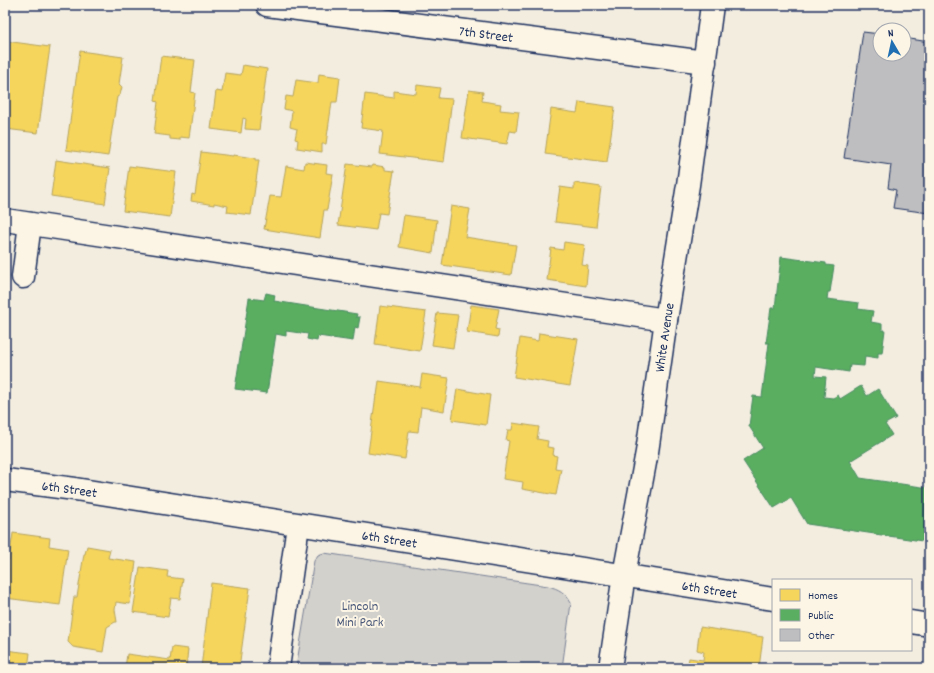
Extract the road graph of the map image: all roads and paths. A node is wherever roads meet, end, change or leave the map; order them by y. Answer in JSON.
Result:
{"nodes":[{"id":1,"x":267,"y":5,"type":"edge"},
{"id":2,"x":712,"y":5,"type":"edge"},
{"id":3,"x":705,"y":62,"type":"junction"},
{"id":4,"x":5,"y":220,"type":"edge"},
{"id":5,"x":30,"y":224,"type":"junction"},
{"id":6,"x":22,"y":277,"type":"dead end"},
{"id":7,"x":666,"y":320,"type":"junction"},
{"id":8,"x":5,"y":480,"type":"edge"},
{"id":9,"x":298,"y":525,"type":"junction"},
{"id":10,"x":624,"y":575,"type":"junction"},
{"id":11,"x":772,"y":600,"type":"edge"},
{"id":12,"x":912,"y":622,"type":"edge"},
{"id":13,"x":929,"y":625,"type":"edge"},
{"id":14,"x":278,"y":668,"type":"edge"},
{"id":15,"x":610,"y":668,"type":"edge"}],
"edges":[{"from":1,"to":3,"type":"street","name":"7th Street"},
{"from":2,"to":3,"type":"street","name":"White Avenue"},
{"from":3,"to":7,"type":"street","name":"White Avenue"},
{"from":4,"to":5,"type":"street"},
{"from":5,"to":6,"type":"street"},
{"from":5,"to":7,"type":"street"},
{"from":7,"to":10,"type":"street","name":"White Avenue"},
{"from":8,"to":9,"type":"street","name":"6th Street"},
{"from":9,"to":10,"type":"street","name":"6th Street"},
{"from":9,"to":14,"type":"street"},
{"from":10,"to":11,"type":"street","name":"6th Street"},
{"from":10,"to":15,"type":"street","name":"White Avenue"},
{"from":12,"to":13,"type":"street"}]}
